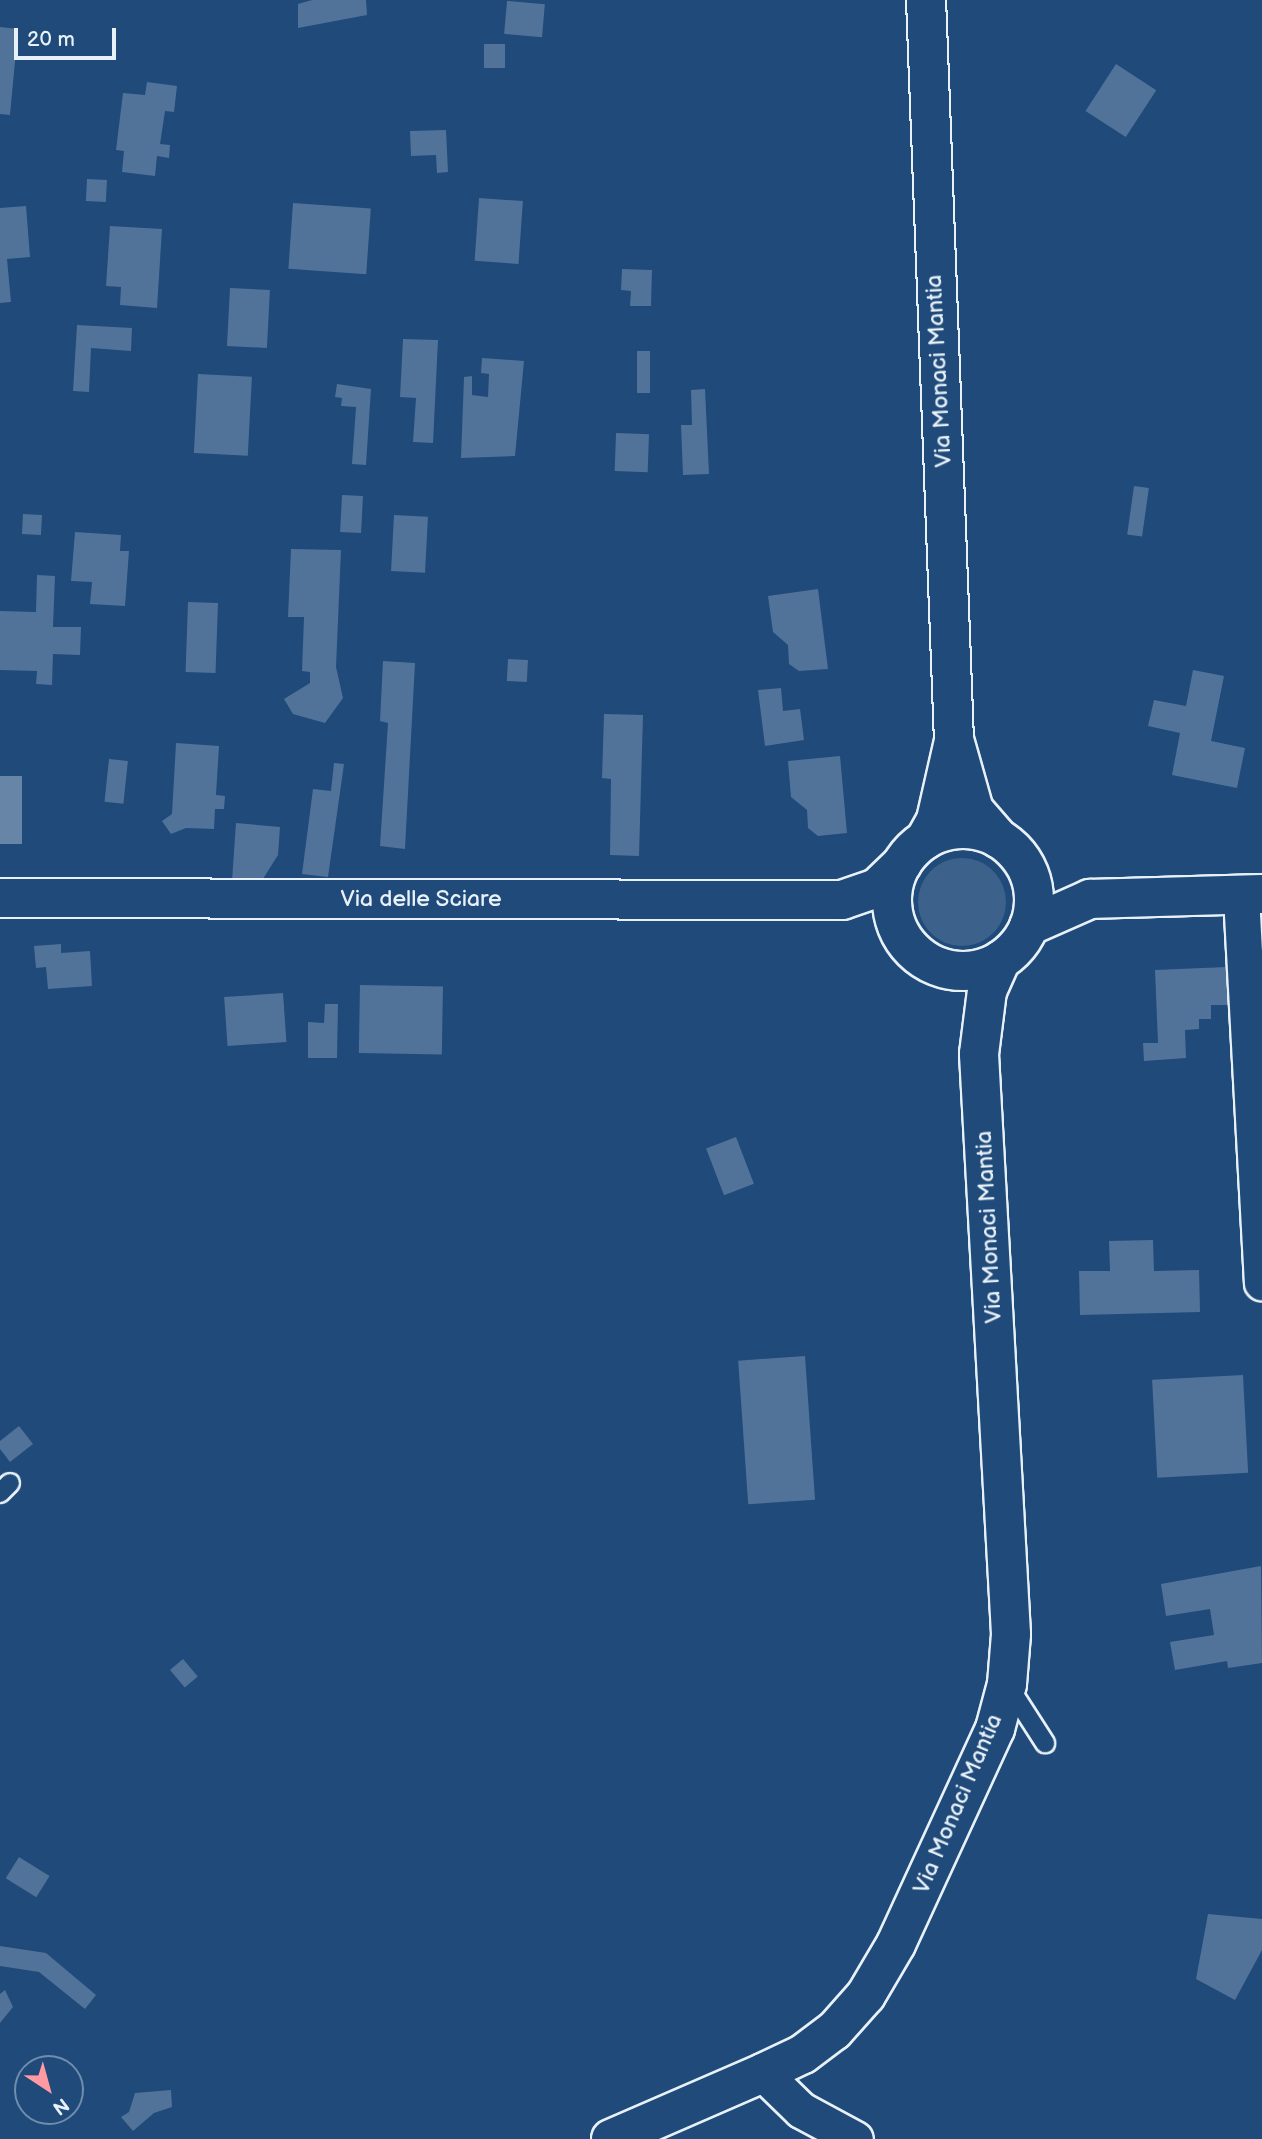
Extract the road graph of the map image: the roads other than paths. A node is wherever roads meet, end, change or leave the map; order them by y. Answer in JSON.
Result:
{"nodes":[{"id":1,"x":926,"y":0,"type":"edge"},
{"id":2,"x":954,"y":741,"type":"junction"},
{"id":3,"x":1011,"y":851,"type":"junction"},
{"id":4,"x":913,"y":852,"type":"junction"},
{"id":5,"x":1251,"y":895,"type":"edge"},
{"id":6,"x":0,"y":898,"type":"edge"},
{"id":7,"x":1090,"y":899,"type":"junction"},
{"id":8,"x":842,"y":900,"type":"junction"},
{"id":9,"x":1029,"y":926,"type":"junction"},
{"id":10,"x":898,"y":929,"type":"junction"},
{"id":11,"x":1001,"y":960,"type":"junction"},
{"id":12,"x":937,"y":966,"type":"junction"},
{"id":13,"x":979,"y":1054,"type":"junction"},
{"id":14,"x":1262,"y":1282,"type":"edge"},
{"id":15,"x":1007,"y":1684,"type":"junction"},
{"id":16,"x":1045,"y":1743,"type":"dead end"},
{"id":17,"x":763,"y":2073,"type":"junction"},
{"id":18,"x":611,"y":2139,"type":"edge"},
{"id":19,"x":855,"y":2139,"type":"edge"}],
"edges":[{"from":1,"to":2,"type":"street","name":"Via Monaci Mantia"},
{"from":2,"to":3,"type":"street","name":"Via Monaci Mantia"},
{"from":2,"to":4,"type":"street","name":"Via Monaci Mantia"},
{"from":3,"to":4,"type":"street"},
{"from":3,"to":7,"type":"street"},
{"from":3,"to":9,"type":"street"},
{"from":4,"to":8,"type":"street","name":"Via delle Sciare"},
{"from":4,"to":10,"type":"street"},
{"from":5,"to":7,"type":"street"},
{"from":5,"to":14,"type":"street"},
{"from":6,"to":8,"type":"street","name":"Via delle Sciare"},
{"from":7,"to":9,"type":"street"},
{"from":8,"to":10,"type":"street","name":"Via delle Sciare"},
{"from":9,"to":11,"type":"street"},
{"from":10,"to":12,"type":"street"},
{"from":11,"to":12,"type":"street"},
{"from":11,"to":13,"type":"street","name":"Via Monaci Mantia"},
{"from":12,"to":13,"type":"street","name":"Via Monaci Mantia"},
{"from":13,"to":15,"type":"street","name":"Via Monaci Mantia"},
{"from":15,"to":16,"type":"lane"},
{"from":15,"to":17,"type":"street","name":"Via Monaci Mantia"},
{"from":17,"to":18,"type":"street","name":"Via Monaci Mantia"},
{"from":17,"to":19,"type":"street"}]}
